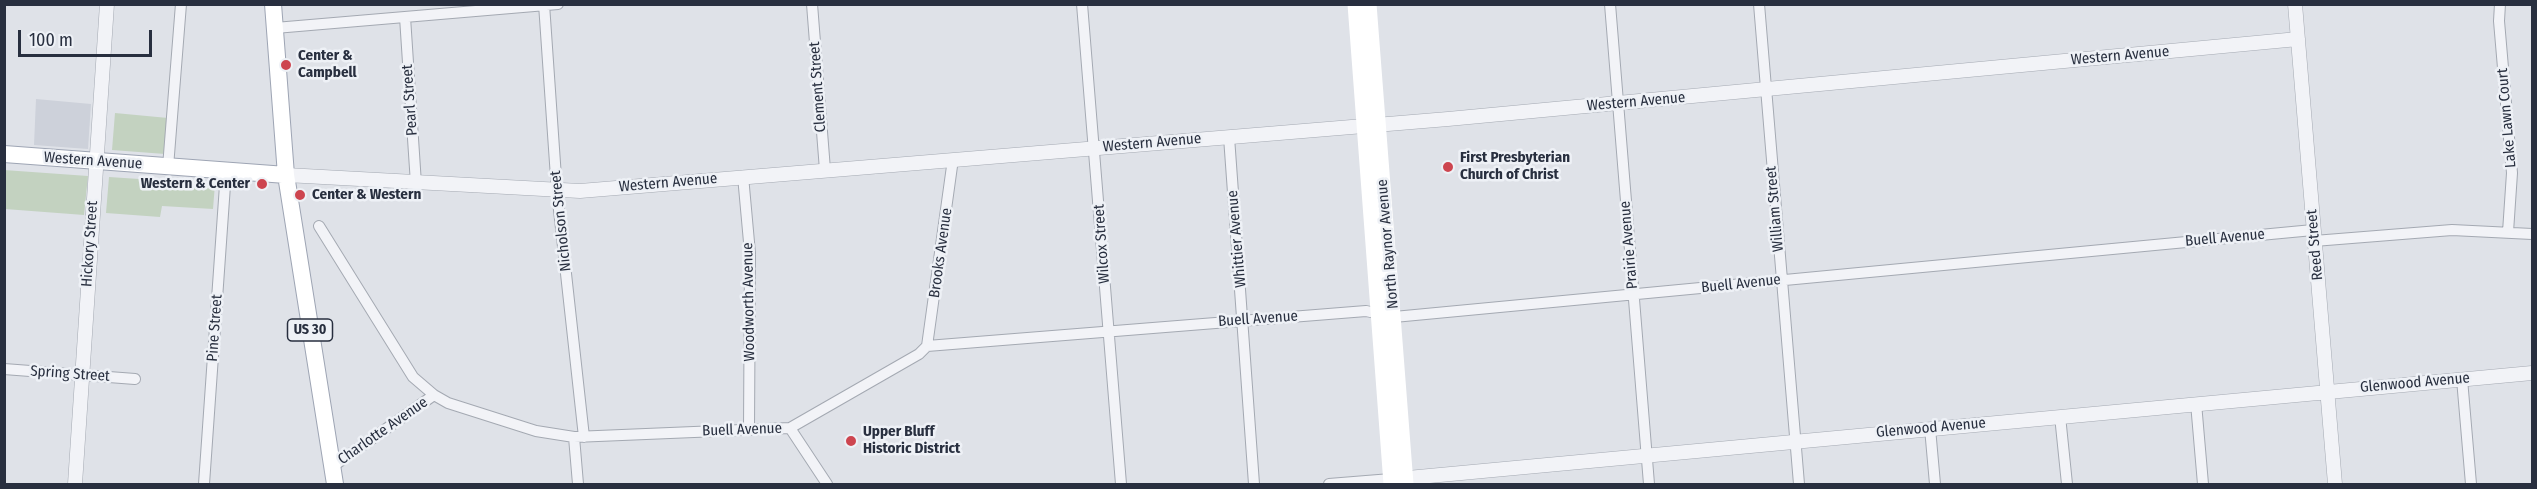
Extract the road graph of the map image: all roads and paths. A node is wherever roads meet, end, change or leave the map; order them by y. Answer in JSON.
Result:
{"nodes":[{"id":1,"x":107,"y":4,"type":"edge"},
{"id":2,"x":181,"y":4,"type":"edge"},
{"id":3,"x":273,"y":4,"type":"edge"},
{"id":4,"x":558,"y":4,"type":"edge"},
{"id":5,"x":812,"y":4,"type":"edge"},
{"id":6,"x":1082,"y":4,"type":"edge"},
{"id":7,"x":1355,"y":4,"type":"edge"},
{"id":8,"x":1369,"y":4,"type":"edge"},
{"id":9,"x":1610,"y":4,"type":"edge"},
{"id":10,"x":1759,"y":4,"type":"edge"},
{"id":11,"x":2295,"y":4,"type":"edge"},
{"id":12,"x":2500,"y":4,"type":"edge"},
{"id":13,"x":544,"y":5,"type":"edge"},
{"id":14,"x":405,"y":17,"type":"junction"},
{"id":15,"x":275,"y":28,"type":"junction"},
{"id":16,"x":2298,"y":39,"type":"junction"},
{"id":17,"x":1766,"y":90,"type":"junction"},
{"id":18,"x":1618,"y":103,"type":"junction"},
{"id":19,"x":1372,"y":125,"type":"junction"},
{"id":20,"x":1229,"y":137,"type":"junction"},
{"id":21,"x":1095,"y":148,"type":"junction"},
{"id":22,"x":4,"y":154,"type":"edge"},
{"id":23,"x":285,"y":156,"type":"junction"},
{"id":24,"x":953,"y":159,"type":"junction"},
{"id":25,"x":96,"y":161,"type":"junction"},
{"id":26,"x":168,"y":167,"type":"junction"},
{"id":27,"x":825,"y":170,"type":"junction"},
{"id":28,"x":226,"y":171,"type":"junction"},
{"id":29,"x":264,"y":174,"type":"junction"},
{"id":30,"x":286,"y":176,"type":"junction"},
{"id":31,"x":743,"y":176,"type":"junction"},
{"id":32,"x":416,"y":184,"type":"junction"},
{"id":33,"x":557,"y":192,"type":"junction"},
{"id":34,"x":319,"y":226,"type":"dead end"},
{"id":35,"x":2508,"y":232,"type":"junction"},
{"id":36,"x":2532,"y":234,"type":"edge"},
{"id":37,"x":2314,"y":236,"type":"junction"},
{"id":38,"x":1781,"y":280,"type":"junction"},
{"id":39,"x":1633,"y":294,"type":"junction"},
{"id":40,"x":1387,"y":316,"type":"junction"},
{"id":41,"x":1244,"y":320,"type":"junction"},
{"id":42,"x":1107,"y":331,"type":"junction"},
{"id":43,"x":927,"y":346,"type":"junction"},
{"id":44,"x":4,"y":369,"type":"edge"},
{"id":45,"x":2532,"y":373,"type":"edge"},
{"id":46,"x":80,"y":375,"type":"junction"},
{"id":47,"x":2462,"y":379,"type":"junction"},
{"id":48,"x":135,"y":380,"type":"dead end"},
{"id":49,"x":2327,"y":391,"type":"junction"},
{"id":50,"x":434,"y":395,"type":"junction"},
{"id":51,"x":2196,"y":403,"type":"junction"},
{"id":52,"x":2060,"y":416,"type":"junction"},
{"id":53,"x":790,"y":428,"type":"junction"},
{"id":54,"x":1930,"y":428,"type":"junction"},
{"id":55,"x":749,"y":429,"type":"junction"},
{"id":56,"x":579,"y":437,"type":"junction"},
{"id":57,"x":1794,"y":441,"type":"junction"},
{"id":58,"x":1646,"y":455,"type":"junction"},
{"id":59,"x":332,"y":467,"type":"junction"},
{"id":60,"x":1398,"y":482,"type":"edge"},
{"id":61,"x":75,"y":484,"type":"edge"},
{"id":62,"x":204,"y":484,"type":"edge"},
{"id":63,"x":335,"y":484,"type":"edge"},
{"id":64,"x":578,"y":484,"type":"edge"},
{"id":65,"x":827,"y":484,"type":"edge"},
{"id":66,"x":1121,"y":484,"type":"edge"},
{"id":67,"x":1254,"y":484,"type":"edge"},
{"id":68,"x":1329,"y":484,"type":"edge"},
{"id":69,"x":1648,"y":484,"type":"edge"},
{"id":70,"x":1799,"y":484,"type":"edge"},
{"id":71,"x":1935,"y":484,"type":"edge"},
{"id":72,"x":2067,"y":484,"type":"edge"},
{"id":73,"x":2203,"y":484,"type":"edge"},
{"id":74,"x":2335,"y":484,"type":"edge"},
{"id":75,"x":2471,"y":484,"type":"edge"}],
"edges":[{"from":1,"to":25,"type":"street","name":"Hickory Street"},
{"from":2,"to":26,"type":"street"},
{"from":3,"to":15,"type":"main road","number":"US 30"},
{"from":4,"to":13,"type":"street"},
{"from":5,"to":27,"type":"street","name":"Clement Street"},
{"from":6,"to":21,"type":"street","name":"Wilcox Street"},
{"from":7,"to":19,"type":"main road","name":"North Raynor Avenue"},
{"from":8,"to":19,"type":"main road","name":"North Raynor Avenue"},
{"from":9,"to":18,"type":"street","name":"Prairie Avenue"},
{"from":10,"to":17,"type":"street","name":"William Street"},
{"from":11,"to":16,"type":"street","name":"Reed Street"},
{"from":12,"to":35,"type":"street","name":"Lake Lawn Court"},
{"from":13,"to":14,"type":"street"},
{"from":13,"to":33,"type":"street","name":"Nicholson Street"},
{"from":14,"to":15,"type":"street"},
{"from":14,"to":32,"type":"street","name":"Pearl Street"},
{"from":15,"to":23,"type":"main road","number":"US 30"},
{"from":16,"to":17,"type":"street","name":"Western Avenue"},
{"from":16,"to":37,"type":"street","name":"Reed Street"},
{"from":17,"to":18,"type":"street","name":"Western Avenue"},
{"from":17,"to":38,"type":"street","name":"William Street"},
{"from":18,"to":19,"type":"street","name":"Western Avenue"},
{"from":18,"to":39,"type":"street","name":"Prairie Avenue"},
{"from":19,"to":20,"type":"street","name":"Western Avenue"},
{"from":19,"to":40,"type":"main road","name":"North Raynor Avenue"},
{"from":20,"to":21,"type":"street","name":"Western Avenue"},
{"from":20,"to":41,"type":"street","name":"Whittier Avenue"},
{"from":21,"to":24,"type":"street","name":"Western Avenue"},
{"from":21,"to":42,"type":"street","name":"Wilcox Street"},
{"from":22,"to":25,"type":"main road","name":"Western Avenue"},
{"from":23,"to":29,"type":"main road"},
{"from":23,"to":30,"type":"main road","number":"US 30"},
{"from":24,"to":27,"type":"street","name":"Western Avenue"},
{"from":24,"to":43,"type":"street","name":"Brooks Avenue"},
{"from":25,"to":26,"type":"main road","name":"Western Avenue"},
{"from":25,"to":46,"type":"street","name":"Hickory Street"},
{"from":26,"to":28,"type":"main road","name":"Western Avenue"},
{"from":27,"to":31,"type":"street","name":"Western Avenue"},
{"from":28,"to":29,"type":"main road","name":"Western Avenue"},
{"from":28,"to":62,"type":"street","name":"Pine Street"},
{"from":29,"to":30,"type":"main road","name":"Western Avenue"},
{"from":30,"to":32,"type":"street","name":"Western Avenue"},
{"from":30,"to":59,"type":"main road","number":"US 30"},
{"from":31,"to":33,"type":"street","name":"Western Avenue"},
{"from":31,"to":55,"type":"street","name":"Woodworth Avenue"},
{"from":32,"to":33,"type":"street","name":"Western Avenue"},
{"from":33,"to":56,"type":"street","name":"Nicholson Street"},
{"from":34,"to":50,"type":"street","name":"Buell Avenue"},
{"from":35,"to":36,"type":"street","name":"Buell Avenue"},
{"from":35,"to":37,"type":"street","name":"Buell Avenue"},
{"from":37,"to":38,"type":"street","name":"Buell Avenue"},
{"from":37,"to":49,"type":"street","name":"Reed Street"},
{"from":38,"to":39,"type":"street","name":"Buell Avenue"},
{"from":38,"to":57,"type":"street","name":"William Street"},
{"from":39,"to":40,"type":"street","name":"Buell Avenue"},
{"from":39,"to":58,"type":"street","name":"Prairie Avenue"},
{"from":40,"to":41,"type":"street","name":"Buell Avenue"},
{"from":40,"to":60,"type":"main road","name":"North Raynor Avenue"},
{"from":41,"to":42,"type":"street","name":"Buell Avenue"},
{"from":41,"to":67,"type":"street","name":"Whittier Avenue"},
{"from":42,"to":43,"type":"street","name":"Buell Avenue"},
{"from":42,"to":66,"type":"street","name":"Wilcox Street"},
{"from":43,"to":53,"type":"street","name":"Buell Avenue"},
{"from":44,"to":46,"type":"street","name":"Spring Street"},
{"from":45,"to":47,"type":"street","name":"Glenwood Avenue"},
{"from":46,"to":48,"type":"street","name":"Spring Street"},
{"from":46,"to":61,"type":"street","name":"Hickory Street"},
{"from":47,"to":49,"type":"street","name":"Glenwood Avenue"},
{"from":47,"to":75,"type":"street"},
{"from":49,"to":51,"type":"street","name":"Glenwood Avenue"},
{"from":49,"to":74,"type":"street","name":"Reed Street"},
{"from":50,"to":56,"type":"street","name":"Buell Avenue"},
{"from":50,"to":59,"type":"street","name":"Charlotte Avenue"},
{"from":51,"to":52,"type":"street","name":"Glenwood Avenue"},
{"from":51,"to":73,"type":"street"},
{"from":52,"to":54,"type":"street","name":"Glenwood Avenue"},
{"from":52,"to":72,"type":"street"},
{"from":53,"to":55,"type":"street","name":"Buell Avenue"},
{"from":53,"to":65,"type":"street"},
{"from":54,"to":57,"type":"street","name":"Glenwood Avenue"},
{"from":54,"to":71,"type":"street"},
{"from":55,"to":56,"type":"street","name":"Buell Avenue"},
{"from":56,"to":64,"type":"street","name":"Nicholson Street"},
{"from":57,"to":58,"type":"street","name":"Glenwood Avenue"},
{"from":57,"to":70,"type":"street","name":"William Street"},
{"from":58,"to":60,"type":"street","name":"Glenwood Avenue"},
{"from":58,"to":69,"type":"street","name":"Prairie Avenue"},
{"from":59,"to":63,"type":"main road","number":"US 30"},
{"from":60,"to":68,"type":"street","name":"Glenwood Avenue"}]}
